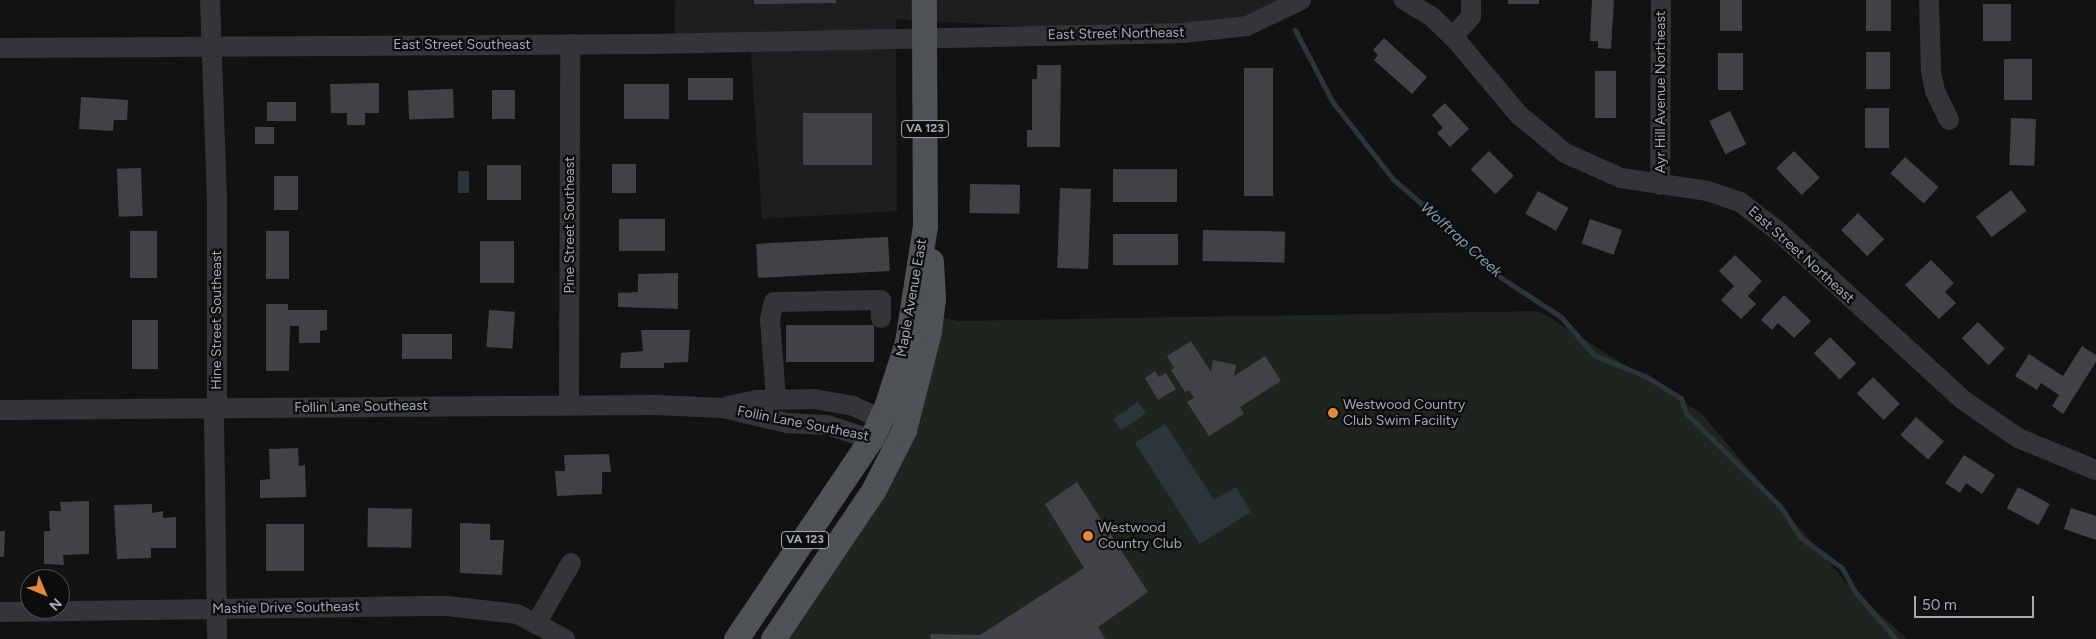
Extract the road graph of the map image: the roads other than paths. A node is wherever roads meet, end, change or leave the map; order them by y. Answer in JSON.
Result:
{"nodes":[{"id":1,"x":210,"y":0,"type":"edge"},
{"id":2,"x":924,"y":0,"type":"edge"},
{"id":3,"x":1302,"y":0,"type":"edge"},
{"id":4,"x":1404,"y":0,"type":"edge"},
{"id":5,"x":1471,"y":0,"type":"edge"},
{"id":6,"x":1661,"y":0,"type":"edge"},
{"id":7,"x":1929,"y":0,"type":"edge"},
{"id":8,"x":1453,"y":37,"type":"junction"},
{"id":9,"x":924,"y":38,"type":"junction"},
{"id":10,"x":570,"y":44,"type":"junction"},
{"id":11,"x":211,"y":47,"type":"junction"},
{"id":12,"x":0,"y":48,"type":"edge"},
{"id":13,"x":1949,"y":120,"type":"dead end"},
{"id":14,"x":1660,"y":185,"type":"junction"},
{"id":15,"x":925,"y":226,"type":"junction"},
{"id":16,"x":881,"y":318,"type":"dead end"},
{"id":17,"x":776,"y":399,"type":"junction"},
{"id":18,"x":569,"y":405,"type":"junction"},
{"id":19,"x":722,"y":408,"type":"junction"},
{"id":20,"x":217,"y":409,"type":"junction"},
{"id":21,"x":0,"y":410,"type":"edge"},
{"id":22,"x":882,"y":417,"type":"junction"},
{"id":23,"x":904,"y":430,"type":"junction"},
{"id":24,"x":871,"y":439,"type":"junction"},
{"id":25,"x":2096,"y":470,"type":"edge"},
{"id":26,"x":571,"y":563,"type":"dead end"},
{"id":27,"x":216,"y":610,"type":"junction"},
{"id":28,"x":0,"y":612,"type":"edge"},
{"id":29,"x":537,"y":622,"type":"junction"},
{"id":30,"x":217,"y":639,"type":"edge"},
{"id":31,"x":565,"y":639,"type":"edge"},
{"id":32,"x":736,"y":639,"type":"edge"},
{"id":33,"x":773,"y":639,"type":"edge"}],
"edges":[{"from":1,"to":11,"type":"street","name":"Hine Street Southeast"},
{"from":2,"to":9,"type":"main road","name":"Maple Avenue East","number":"VA 123"},
{"from":3,"to":9,"type":"street","name":"East Street Northeast"},
{"from":4,"to":8,"type":"street","name":"East Street Northeast"},
{"from":5,"to":8,"type":"street"},
{"from":6,"to":14,"type":"street","name":"Ayr Hill Avenue Northeast"},
{"from":7,"to":13,"type":"street"},
{"from":8,"to":14,"type":"street","name":"East Street Northeast"},
{"from":9,"to":10,"type":"street","name":"East Street Southeast"},
{"from":9,"to":15,"type":"main road","name":"Maple Avenue East","number":"VA 123"},
{"from":10,"to":11,"type":"street","name":"East Street Southeast"},
{"from":10,"to":18,"type":"street","name":"Pine Street Southeast"},
{"from":11,"to":12,"type":"street","name":"East Street Southeast"},
{"from":11,"to":20,"type":"street","name":"Hine Street Southeast"},
{"from":14,"to":25,"type":"street","name":"East Street Northeast"},
{"from":15,"to":22,"type":"main road","name":"Maple Avenue East","number":"VA 123"},
{"from":15,"to":23,"type":"main road","number":"VA 123"},
{"from":16,"to":17,"type":"street"},
{"from":17,"to":19,"type":"street","name":"Follin Lane Southeast"},
{"from":17,"to":22,"type":"street","name":"Follin Lane Southeast"},
{"from":18,"to":19,"type":"street","name":"Follin Lane Southeast"},
{"from":18,"to":20,"type":"street","name":"Follin Lane Southeast"},
{"from":19,"to":24,"type":"street","name":"Follin Lane Southeast"},
{"from":20,"to":21,"type":"street","name":"Follin Lane Southeast"},
{"from":20,"to":27,"type":"street","name":"Hine Street Southeast"},
{"from":22,"to":23,"type":"street","name":"Follin Lane Southeast"},
{"from":22,"to":24,"type":"main road","name":"Maple Avenue East","number":"VA 123"},
{"from":23,"to":24,"type":"street","name":"Follin Lane Southeast"},
{"from":23,"to":33,"type":"main road","number":"VA 123"},
{"from":24,"to":32,"type":"main road","name":"Maple Avenue East","number":"VA 123"},
{"from":26,"to":29,"type":"street"},
{"from":27,"to":28,"type":"street","name":"Mashie Drive Southeast"},
{"from":27,"to":29,"type":"street","name":"Mashie Drive Southeast"},
{"from":27,"to":30,"type":"street","name":"Hine Street Southeast"},
{"from":29,"to":31,"type":"street","name":"Mashie Drive Southeast"}]}
